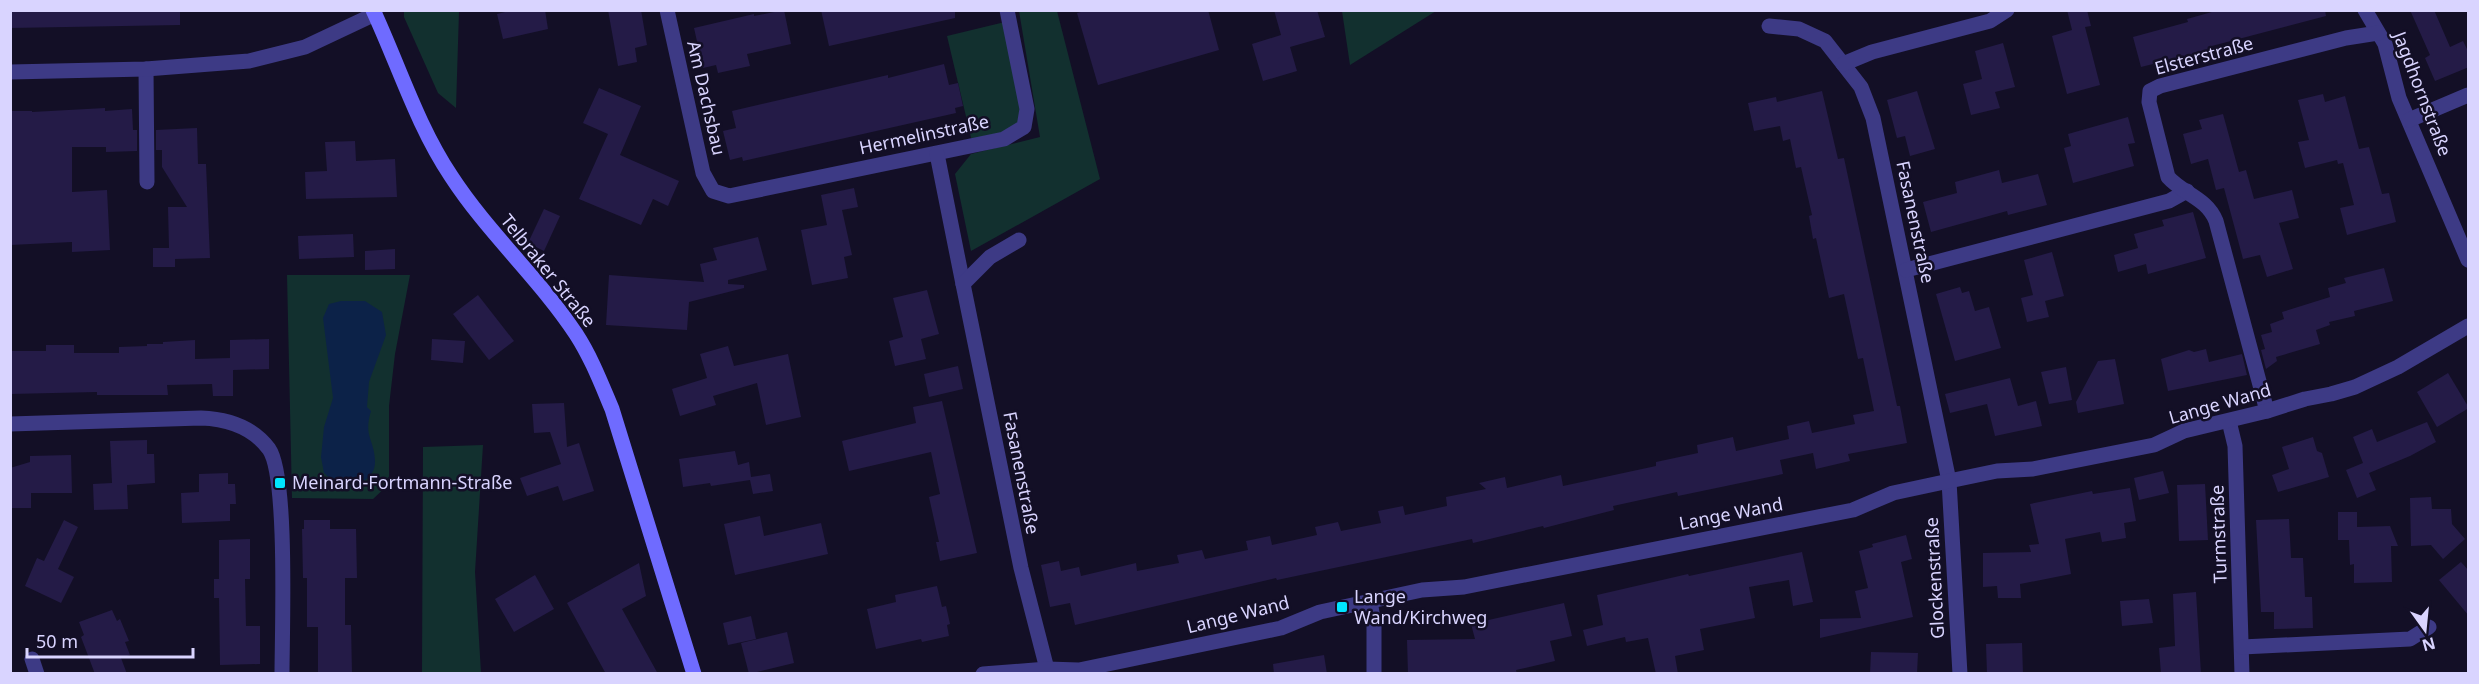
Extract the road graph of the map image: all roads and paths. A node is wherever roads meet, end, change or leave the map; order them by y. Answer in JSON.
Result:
{"nodes":[{"id":1,"x":667,"y":10,"type":"edge"},
{"id":2,"x":1007,"y":10,"type":"edge"},
{"id":3,"x":2007,"y":10,"type":"edge"},
{"id":4,"x":2365,"y":10,"type":"edge"},
{"id":5,"x":374,"y":12,"type":"edge"},
{"id":6,"x":1769,"y":26,"type":"dead end"},
{"id":7,"x":2378,"y":33,"type":"junction"},
{"id":8,"x":1843,"y":64,"type":"junction"},
{"id":9,"x":146,"y":69,"type":"junction"},
{"id":10,"x":10,"y":72,"type":"edge"},
{"id":11,"x":2469,"y":95,"type":"edge"},
{"id":12,"x":2409,"y":120,"type":"junction"},
{"id":13,"x":937,"y":154,"type":"junction"},
{"id":14,"x":147,"y":182,"type":"dead end"},
{"id":15,"x":713,"y":191,"type":"joint"},
{"id":16,"x":2187,"y":191,"type":"junction"},
{"id":17,"x":1019,"y":240,"type":"dead end"},
{"id":18,"x":2469,"y":260,"type":"edge"},
{"id":19,"x":1906,"y":270,"type":"junction"},
{"id":20,"x":963,"y":284,"type":"junction"},
{"id":21,"x":2469,"y":326,"type":"edge"},
{"id":22,"x":2267,"y":411,"type":"junction"},
{"id":23,"x":2229,"y":421,"type":"junction"},
{"id":24,"x":10,"y":424,"type":"edge"},
{"id":25,"x":1949,"y":481,"type":"junction"},
{"id":26,"x":1370,"y":601,"type":"junction"},
{"id":27,"x":2429,"y":627,"type":"dead end"},
{"id":28,"x":2242,"y":647,"type":"junction"},
{"id":29,"x":32,"y":658,"type":"dead end"},
{"id":30,"x":1047,"y":669,"type":"junction"},
{"id":31,"x":1025,"y":672,"type":"edge"},
{"id":32,"x":37,"y":674,"type":"edge"},
{"id":33,"x":282,"y":674,"type":"edge"},
{"id":34,"x":694,"y":674,"type":"edge"},
{"id":35,"x":983,"y":674,"type":"edge"},
{"id":36,"x":1374,"y":674,"type":"edge"},
{"id":37,"x":1960,"y":674,"type":"edge"},
{"id":38,"x":2242,"y":674,"type":"edge"}],
"edges":[{"from":1,"to":15,"type":"street","name":"Am Dachsbau"},
{"from":2,"to":13,"type":"street","name":"Hermelinstraße"},
{"from":3,"to":8,"type":"street"},
{"from":4,"to":7,"type":"street","name":"Jagdhornstraße"},
{"from":5,"to":9,"type":"street"},
{"from":5,"to":34,"type":"street","name":"Telbraker Straße"},
{"from":6,"to":8,"type":"street","name":"Fasanenstraße"},
{"from":7,"to":12,"type":"street","name":"Jagdhornstraße"},
{"from":7,"to":16,"type":"street","name":"Elsterstraße"},
{"from":8,"to":19,"type":"street","name":"Fasanenstraße"},
{"from":9,"to":10,"type":"street"},
{"from":9,"to":14,"type":"street"},
{"from":11,"to":12,"type":"street"},
{"from":12,"to":18,"type":"street","name":"Jagdhornstraße"},
{"from":13,"to":15,"type":"street","name":"Hermelinstraße"},
{"from":13,"to":20,"type":"street","name":"Fasanenstraße"},
{"from":16,"to":19,"type":"street"},
{"from":16,"to":22,"type":"street","name":"Elsterstraße"},
{"from":17,"to":20,"type":"street"},
{"from":19,"to":25,"type":"street","name":"Fasanenstraße"},
{"from":20,"to":30,"type":"street","name":"Fasanenstraße"},
{"from":21,"to":22,"type":"street","name":"Lange Wand"},
{"from":22,"to":23,"type":"street","name":"Lange Wand"},
{"from":23,"to":25,"type":"street","name":"Lange Wand"},
{"from":23,"to":28,"type":"street","name":"Turmstraße"},
{"from":24,"to":33,"type":"street"},
{"from":25,"to":26,"type":"street","name":"Lange Wand"},
{"from":25,"to":37,"type":"street","name":"Glockenstraße"},
{"from":26,"to":30,"type":"street","name":"Lange Wand"},
{"from":26,"to":36,"type":"street"},
{"from":27,"to":28,"type":"street"},
{"from":28,"to":38,"type":"street","name":"Turmstraße"},
{"from":29,"to":32,"type":"street"},
{"from":30,"to":31,"type":"street","name":"Lange Wand"},
{"from":31,"to":35,"type":"street","name":"Lange Wand"}]}
